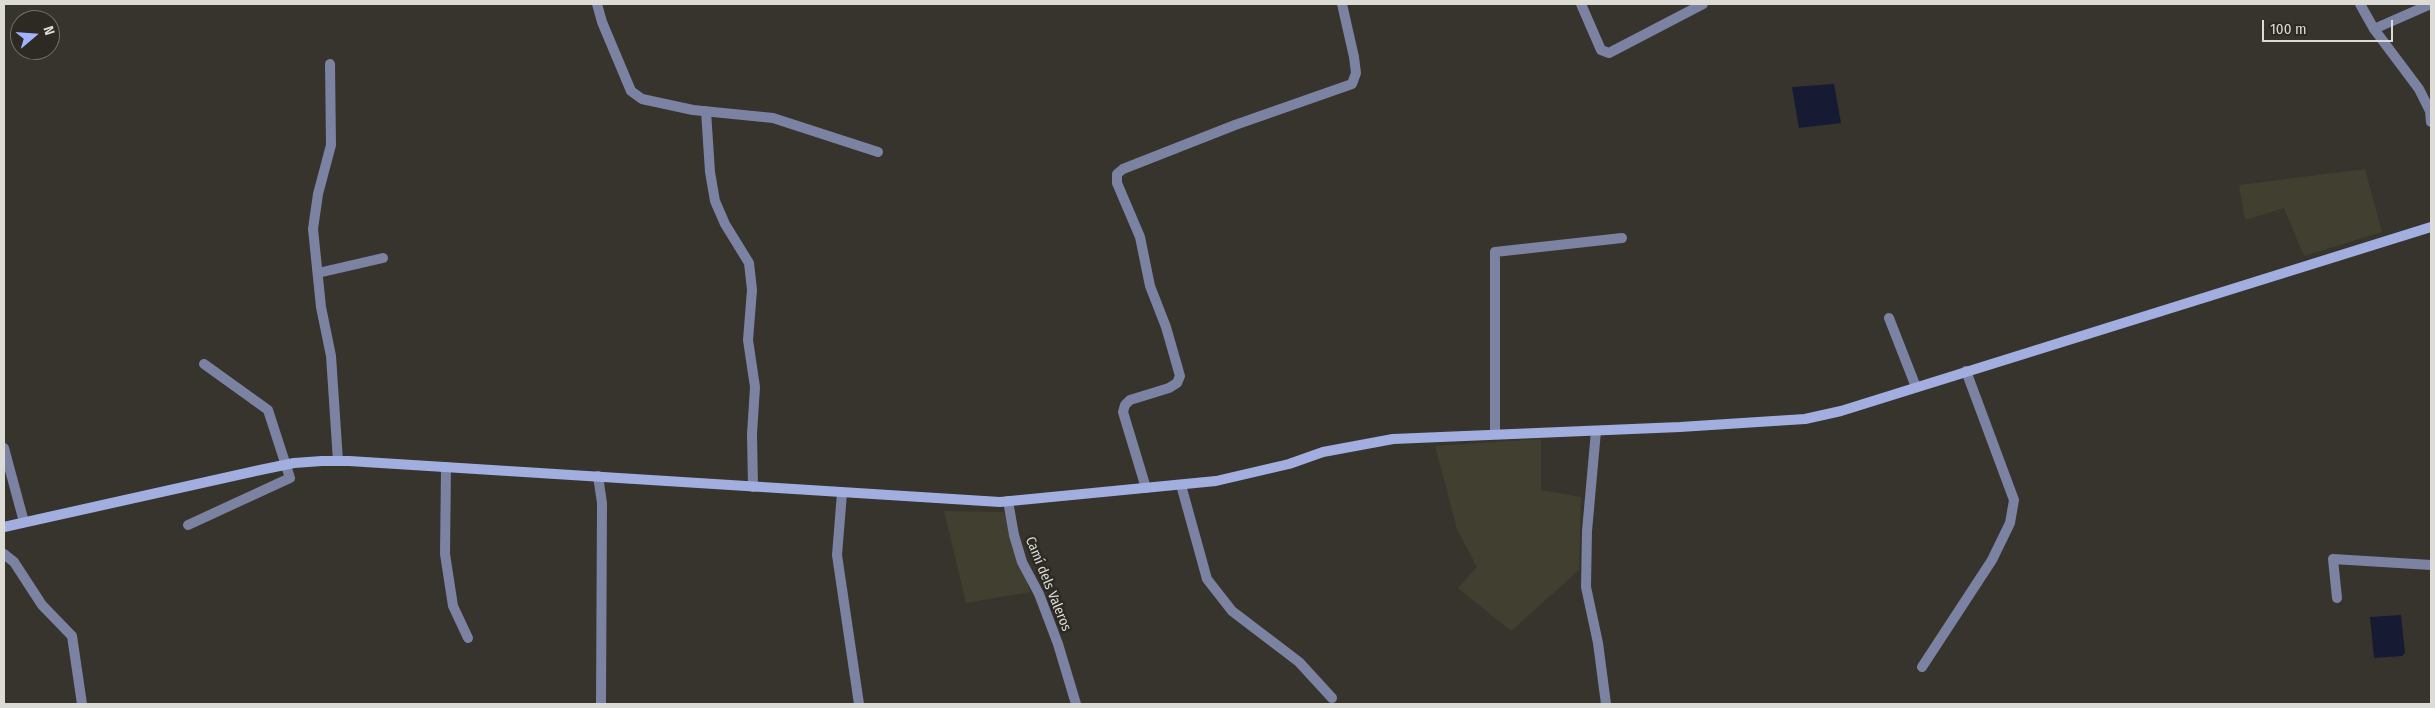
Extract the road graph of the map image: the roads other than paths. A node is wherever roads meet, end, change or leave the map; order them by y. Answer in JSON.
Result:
{"nodes":[{"id":1,"x":597,"y":4,"type":"edge"},
{"id":2,"x":1342,"y":4,"type":"edge"},
{"id":3,"x":1581,"y":4,"type":"edge"},
{"id":4,"x":1703,"y":4,"type":"edge"},
{"id":5,"x":2360,"y":4,"type":"edge"},
{"id":6,"x":2431,"y":4,"type":"edge"},
{"id":7,"x":2374,"y":29,"type":"junction"},
{"id":8,"x":330,"y":64,"type":"dead end"},
{"id":9,"x":706,"y":111,"type":"junction"},
{"id":10,"x":2431,"y":122,"type":"edge"},
{"id":11,"x":878,"y":152,"type":"dead end"},
{"id":12,"x":2431,"y":227,"type":"edge"},
{"id":13,"x":1622,"y":238,"type":"dead end"},
{"id":14,"x":383,"y":258,"type":"dead end"},
{"id":15,"x":318,"y":273,"type":"junction"},
{"id":16,"x":1889,"y":318,"type":"dead end"},
{"id":17,"x":204,"y":364,"type":"dead end"},
{"id":18,"x":1966,"y":371,"type":"junction"},
{"id":19,"x":1916,"y":387,"type":"junction"},
{"id":20,"x":1596,"y":430,"type":"junction"},
{"id":21,"x":1495,"y":434,"type":"junction"},
{"id":22,"x":4,"y":448,"type":"edge"},
{"id":23,"x":338,"y":461,"type":"junction"},
{"id":24,"x":287,"y":465,"type":"junction"},
{"id":25,"x":446,"y":467,"type":"junction"},
{"id":26,"x":598,"y":476,"type":"junction"},
{"id":27,"x":1181,"y":485,"type":"junction"},
{"id":28,"x":753,"y":487,"type":"junction"},
{"id":29,"x":1146,"y":488,"type":"junction"},
{"id":30,"x":842,"y":493,"type":"junction"},
{"id":31,"x":1008,"y":501,"type":"junction"},
{"id":32,"x":24,"y":522,"type":"junction"},
{"id":33,"x":188,"y":525,"type":"dead end"},
{"id":34,"x":4,"y":526,"type":"edge"},
{"id":35,"x":4,"y":554,"type":"edge"},
{"id":36,"x":2431,"y":565,"type":"edge"},
{"id":37,"x":2336,"y":598,"type":"dead end"},
{"id":38,"x":468,"y":638,"type":"dead end"},
{"id":39,"x":1922,"y":667,"type":"dead end"},
{"id":40,"x":1332,"y":698,"type":"dead end"},
{"id":41,"x":82,"y":704,"type":"edge"},
{"id":42,"x":601,"y":704,"type":"edge"},
{"id":43,"x":859,"y":704,"type":"edge"},
{"id":44,"x":1076,"y":704,"type":"edge"},
{"id":45,"x":1606,"y":704,"type":"edge"}],
"edges":[{"from":1,"to":9,"type":"street"},
{"from":2,"to":29,"type":"street"},
{"from":3,"to":4,"type":"street"},
{"from":5,"to":7,"type":"street"},
{"from":6,"to":7,"type":"street"},
{"from":7,"to":10,"type":"street"},
{"from":8,"to":15,"type":"street"},
{"from":9,"to":11,"type":"street"},
{"from":9,"to":28,"type":"street"},
{"from":12,"to":18,"type":"main road"},
{"from":13,"to":21,"type":"street"},
{"from":14,"to":15,"type":"street"},
{"from":15,"to":23,"type":"street"},
{"from":16,"to":19,"type":"street"},
{"from":17,"to":24,"type":"street"},
{"from":18,"to":19,"type":"main road"},
{"from":18,"to":39,"type":"street"},
{"from":19,"to":20,"type":"main road"},
{"from":20,"to":21,"type":"main road"},
{"from":20,"to":45,"type":"street"},
{"from":21,"to":27,"type":"main road"},
{"from":22,"to":32,"type":"street"},
{"from":23,"to":24,"type":"main road"},
{"from":23,"to":25,"type":"main road"},
{"from":24,"to":32,"type":"main road"},
{"from":24,"to":33,"type":"street"},
{"from":25,"to":26,"type":"main road"},
{"from":25,"to":38,"type":"street"},
{"from":26,"to":28,"type":"main road"},
{"from":26,"to":42,"type":"street"},
{"from":27,"to":29,"type":"main road"},
{"from":27,"to":40,"type":"street"},
{"from":28,"to":30,"type":"main road"},
{"from":29,"to":31,"type":"main road"},
{"from":30,"to":31,"type":"main road"},
{"from":30,"to":43,"type":"street"},
{"from":31,"to":44,"type":"street","name":"Camí dels Valeros"},
{"from":32,"to":34,"type":"main road"},
{"from":35,"to":41,"type":"street"},
{"from":36,"to":37,"type":"street"}]}
